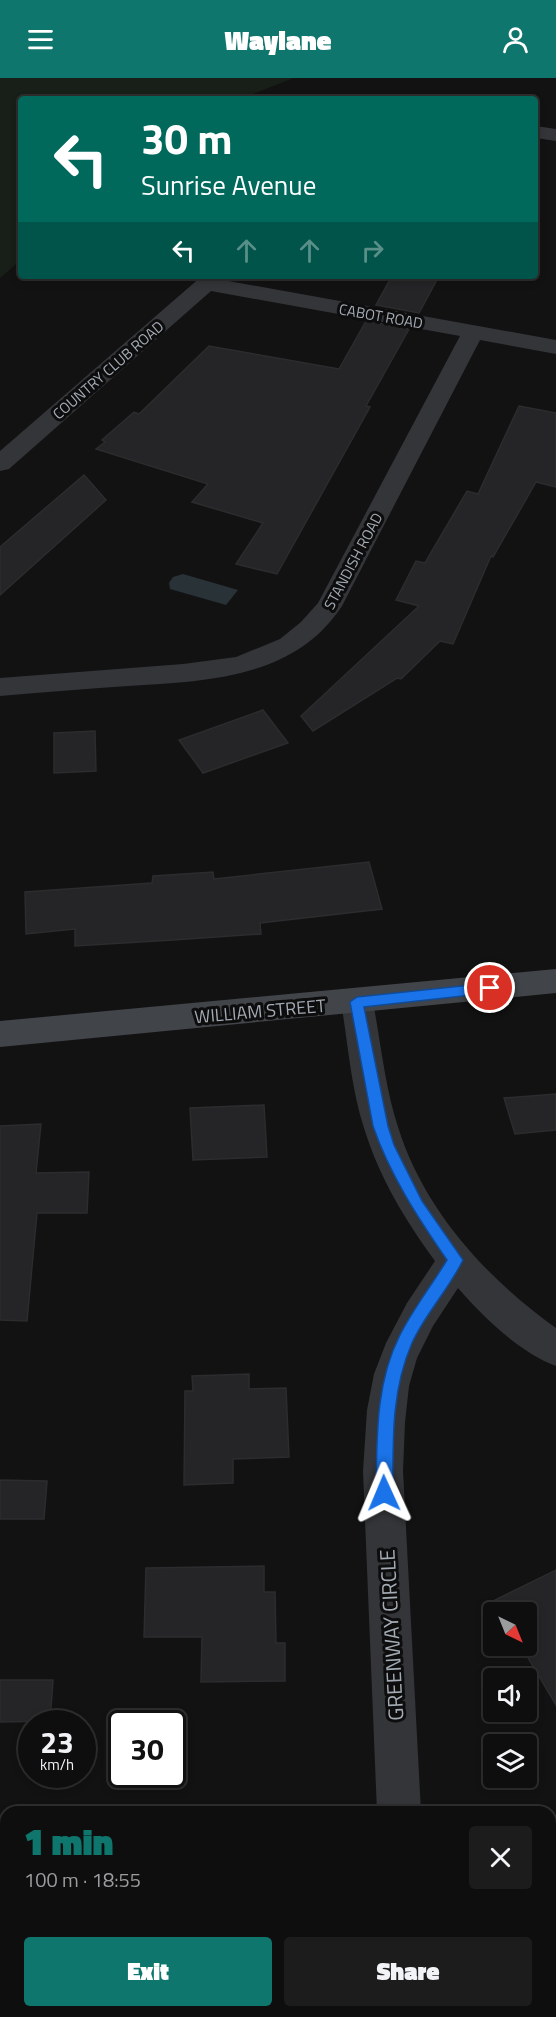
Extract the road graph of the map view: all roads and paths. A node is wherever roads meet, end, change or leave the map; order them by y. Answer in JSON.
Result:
{"nodes":[{"id":1,"x":538,"y":132,"type":"edge"},
{"id":2,"x":556,"y":135,"type":"edge"},
{"id":3,"x":211,"y":280,"type":"edge"},
{"id":4,"x":473,"y":333,"type":"junction"},
{"id":5,"x":556,"y":347,"type":"edge"},
{"id":6,"x":0,"y":464,"type":"edge"},
{"id":7,"x":0,"y":687,"type":"edge"},
{"id":8,"x":556,"y":981,"type":"edge"},
{"id":9,"x":357,"y":1002,"type":"junction"},
{"id":10,"x":0,"y":1034,"type":"edge"},
{"id":11,"x":456,"y":1260,"type":"junction"},
{"id":12,"x":556,"y":1349,"type":"edge"},
{"id":13,"x":399,"y":1806,"type":"edge"}],
"edges":[{"from":1,"to":2,"type":"street"},
{"from":3,"to":4,"type":"street","name":"CABOT ROAD"},
{"from":3,"to":6,"type":"street","name":"COUNTRY CLUB ROAD"},
{"from":4,"to":5,"type":"street","name":"CABOT ROAD"},
{"from":4,"to":7,"type":"street","name":"STANDISH ROAD"},
{"from":8,"to":9,"type":"main road","name":"WILLIAM STREET"},
{"from":9,"to":10,"type":"main road","name":"WILLIAM STREET"},
{"from":9,"to":11,"type":"street"},
{"from":11,"to":12,"type":"street"},
{"from":11,"to":13,"type":"street","name":"GREENWAY CIRCLE"}]}
